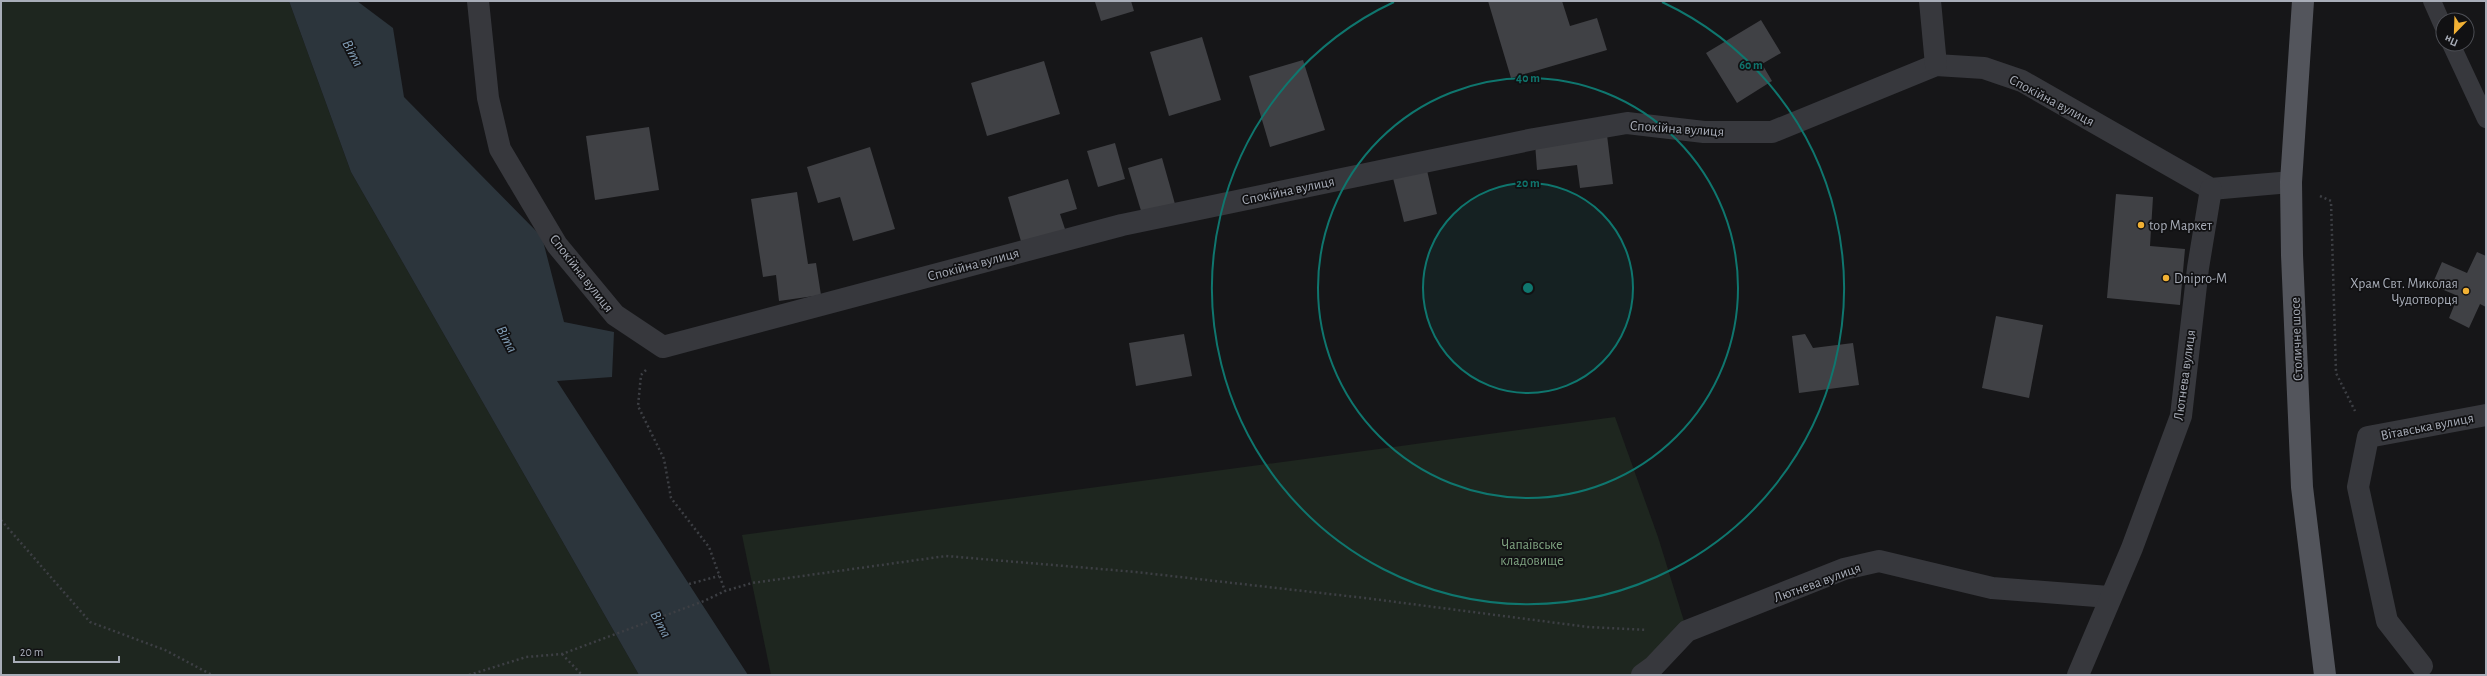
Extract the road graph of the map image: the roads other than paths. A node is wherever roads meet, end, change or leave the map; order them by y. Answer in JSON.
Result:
{"nodes":[{"id":1,"x":478,"y":1,"type":"edge"},
{"id":2,"x":1930,"y":1,"type":"edge"},
{"id":3,"x":2303,"y":1,"type":"edge"},
{"id":4,"x":2432,"y":1,"type":"edge"},
{"id":5,"x":2437,"y":12,"type":"edge"},
{"id":6,"x":2455,"y":52,"type":"edge"},
{"id":7,"x":1936,"y":65,"type":"junction"},
{"id":8,"x":2486,"y":119,"type":"edge"},
{"id":9,"x":2291,"y":182,"type":"junction"},
{"id":10,"x":2211,"y":189,"type":"junction"},
{"id":11,"x":2486,"y":415,"type":"edge"},
{"id":12,"x":2109,"y":597,"type":"junction"},
{"id":13,"x":2422,"y":666,"type":"dead end"},
{"id":14,"x":1642,"y":675,"type":"edge"},
{"id":15,"x":2078,"y":675,"type":"edge"},
{"id":16,"x":2325,"y":675,"type":"edge"}],
"edges":[{"from":1,"to":7,"type":"street","name":"Спокійна вулиця"},
{"from":2,"to":7,"type":"street"},
{"from":3,"to":9,"type":"main road","name":"Столичне шосе"},
{"from":4,"to":5,"type":"lane"},
{"from":6,"to":8,"type":"lane"},
{"from":7,"to":10,"type":"street","name":"Спокійна вулиця"},
{"from":9,"to":10,"type":"street"},
{"from":9,"to":16,"type":"main road","name":"Столичне шосе"},
{"from":10,"to":12,"type":"street","name":"Лютнева вулиця"},
{"from":11,"to":13,"type":"street","name":"Вітавська вулиця"},
{"from":12,"to":14,"type":"street","name":"Лютнева вулиця"},
{"from":12,"to":15,"type":"street","name":"Лютнева вулиця"}]}
